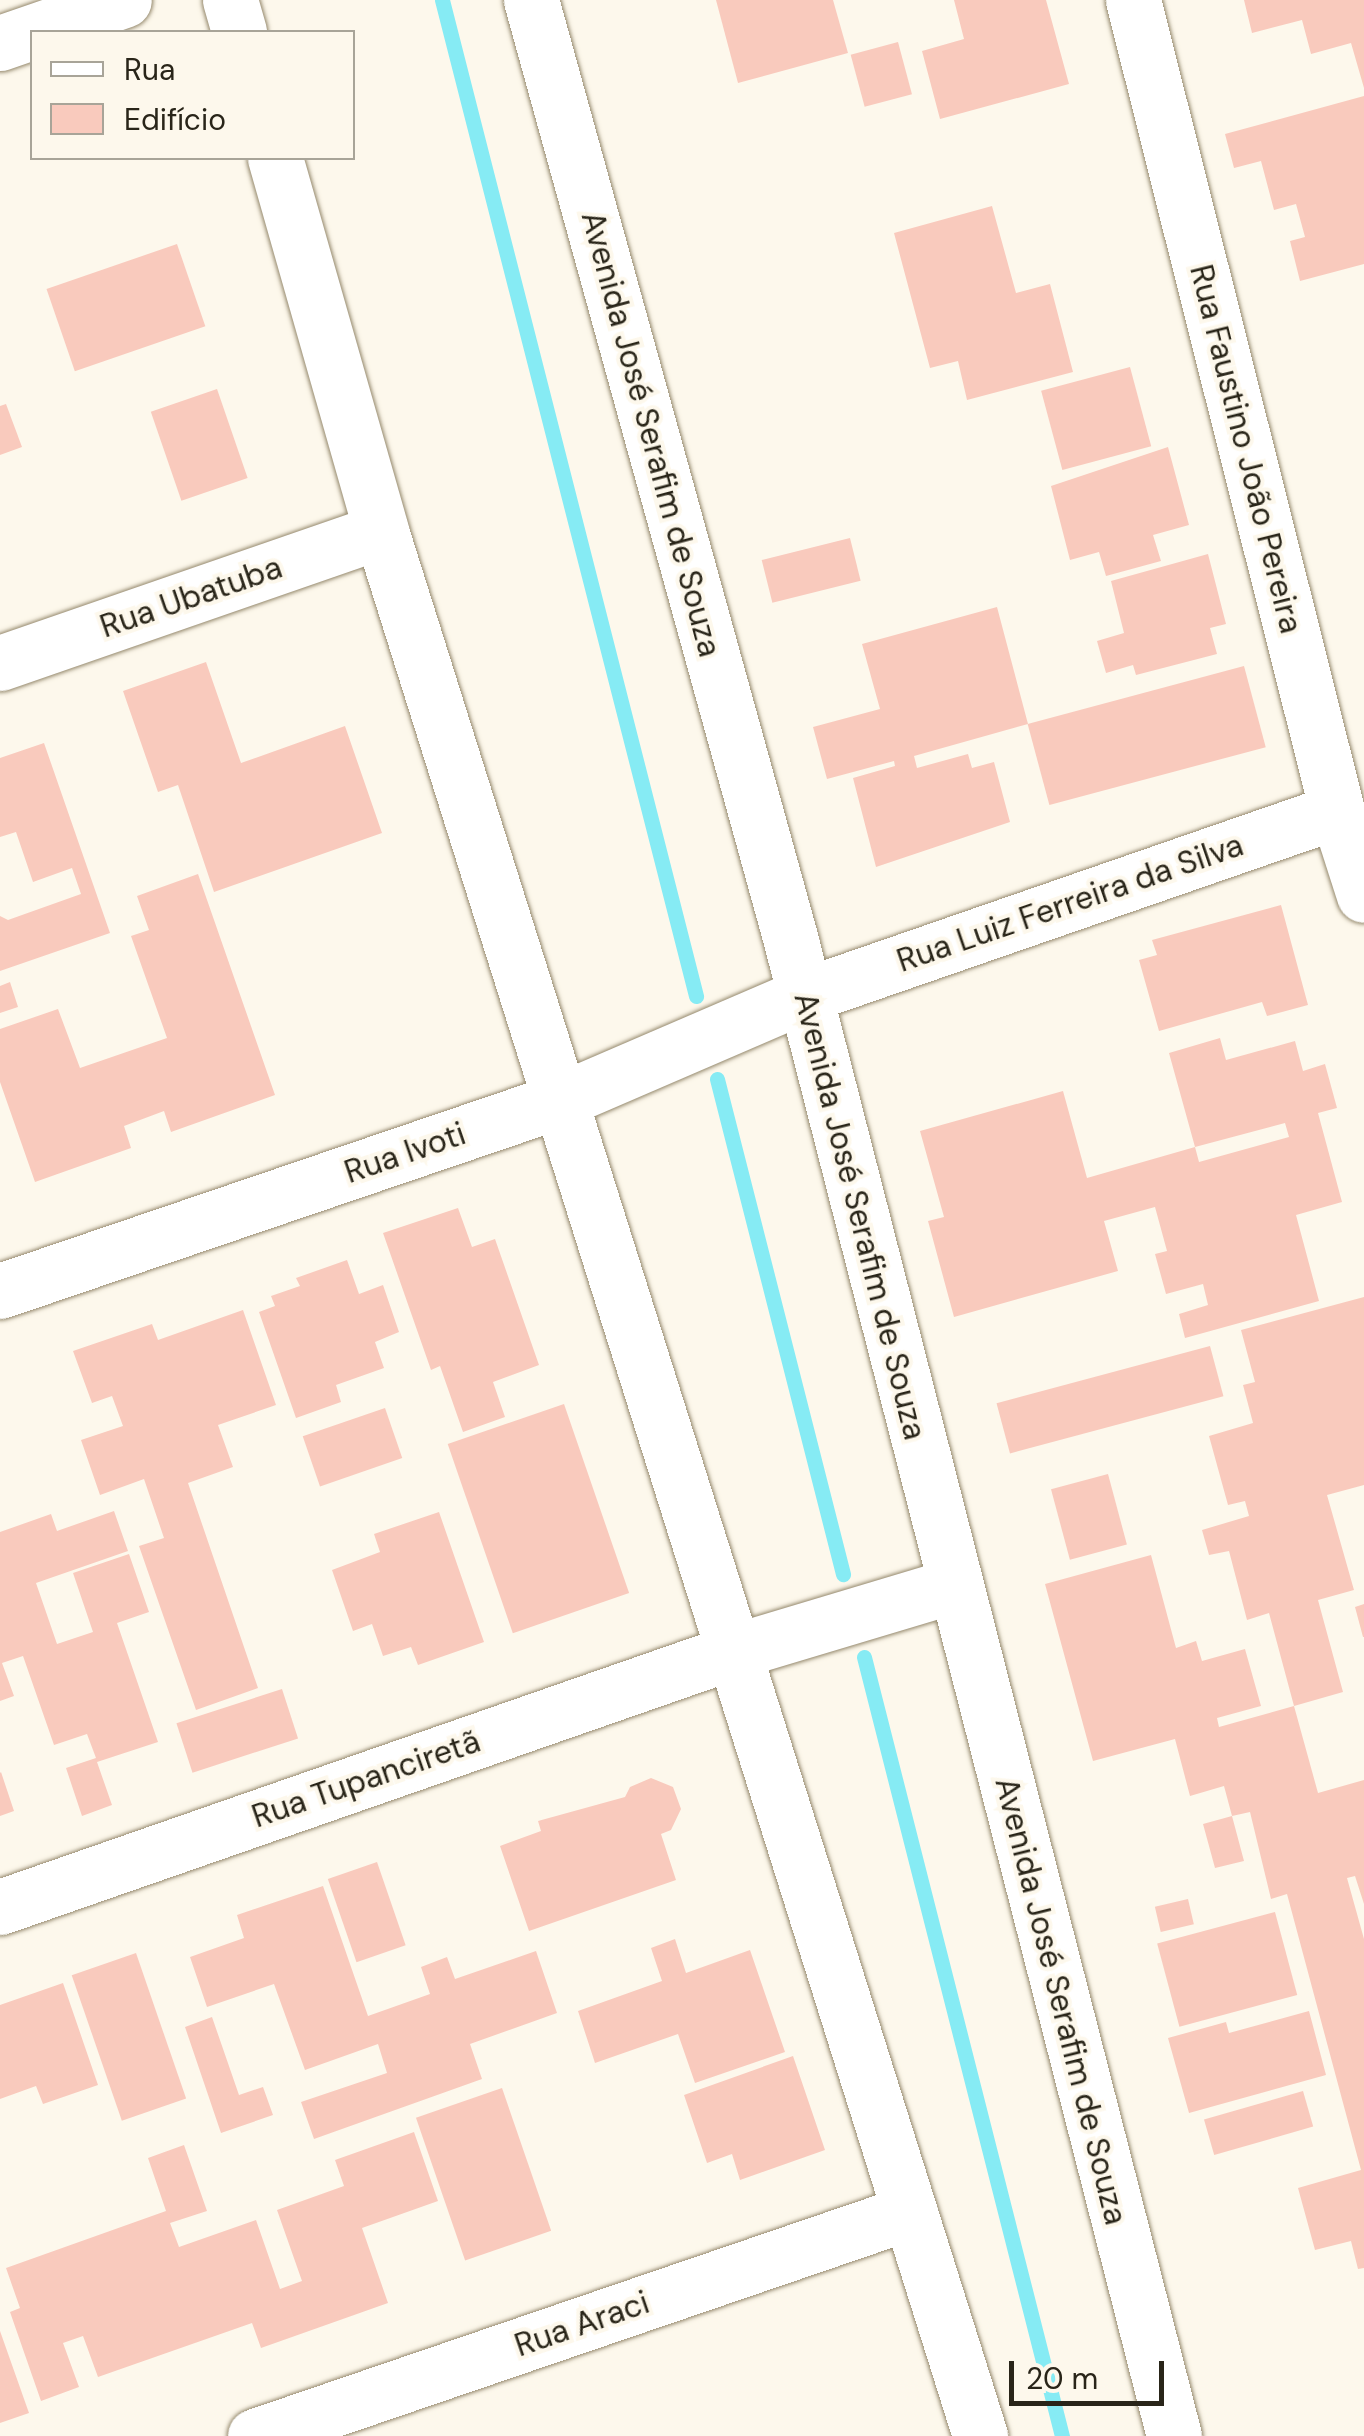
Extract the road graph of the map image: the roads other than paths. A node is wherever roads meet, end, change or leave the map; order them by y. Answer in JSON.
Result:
{"nodes":[{"id":1,"x":124,"y":0,"type":"edge"},
{"id":2,"x":230,"y":0,"type":"edge"},
{"id":3,"x":531,"y":0,"type":"edge"},
{"id":4,"x":1133,"y":0,"type":"edge"},
{"id":5,"x":37,"y":30,"type":"edge"},
{"id":6,"x":238,"y":30,"type":"edge"},
{"id":7,"x":30,"y":33,"type":"edge"},
{"id":8,"x":0,"y":43,"type":"edge"},
{"id":9,"x":276,"y":160,"type":"edge"},
{"id":10,"x":381,"y":531,"type":"junction"},
{"id":11,"x":0,"y":663,"type":"edge"},
{"id":12,"x":1337,"y":811,"type":"junction"},
{"id":13,"x":1364,"y":896,"type":"edge"},
{"id":14,"x":803,"y":996,"type":"junction"},
{"id":15,"x":561,"y":1100,"type":"junction"},
{"id":16,"x":0,"y":1290,"type":"edge"},
{"id":17,"x":954,"y":1585,"type":"junction"},
{"id":18,"x":732,"y":1652,"type":"junction"},
{"id":19,"x":0,"y":1907,"type":"edge"},
{"id":20,"x":910,"y":2212,"type":"junction"},
{"id":21,"x":255,"y":2436,"type":"edge"},
{"id":22,"x":980,"y":2436,"type":"edge"},
{"id":23,"x":1174,"y":2436,"type":"edge"}],
"edges":[{"from":1,"to":5,"type":"street"},
{"from":2,"to":6,"type":"street"},
{"from":3,"to":14,"type":"street","name":"Avenida José Serafim de Souza"},
{"from":4,"to":12,"type":"street","name":"Rua Faustino João Pereira"},
{"from":7,"to":8,"type":"street"},
{"from":9,"to":10,"type":"street"},
{"from":10,"to":11,"type":"street","name":"Rua Ubatuba"},
{"from":10,"to":15,"type":"street"},
{"from":12,"to":13,"type":"street","name":"Rua Faustino João Pereira"},
{"from":12,"to":14,"type":"street","name":"Rua Luiz Ferreira da Silva"},
{"from":14,"to":15,"type":"street","name":"Rua Ivoti"},
{"from":14,"to":17,"type":"street","name":"Avenida José Serafim de Souza"},
{"from":15,"to":16,"type":"street","name":"Rua Ivoti"},
{"from":15,"to":18,"type":"street"},
{"from":17,"to":18,"type":"street","name":"Rua Tupanciretã"},
{"from":17,"to":23,"type":"street","name":"Avenida José Serafim de Souza"},
{"from":18,"to":19,"type":"street","name":"Rua Tupanciretã"},
{"from":18,"to":20,"type":"street"},
{"from":20,"to":21,"type":"street","name":"Rua Araci"},
{"from":20,"to":22,"type":"street"}]}
